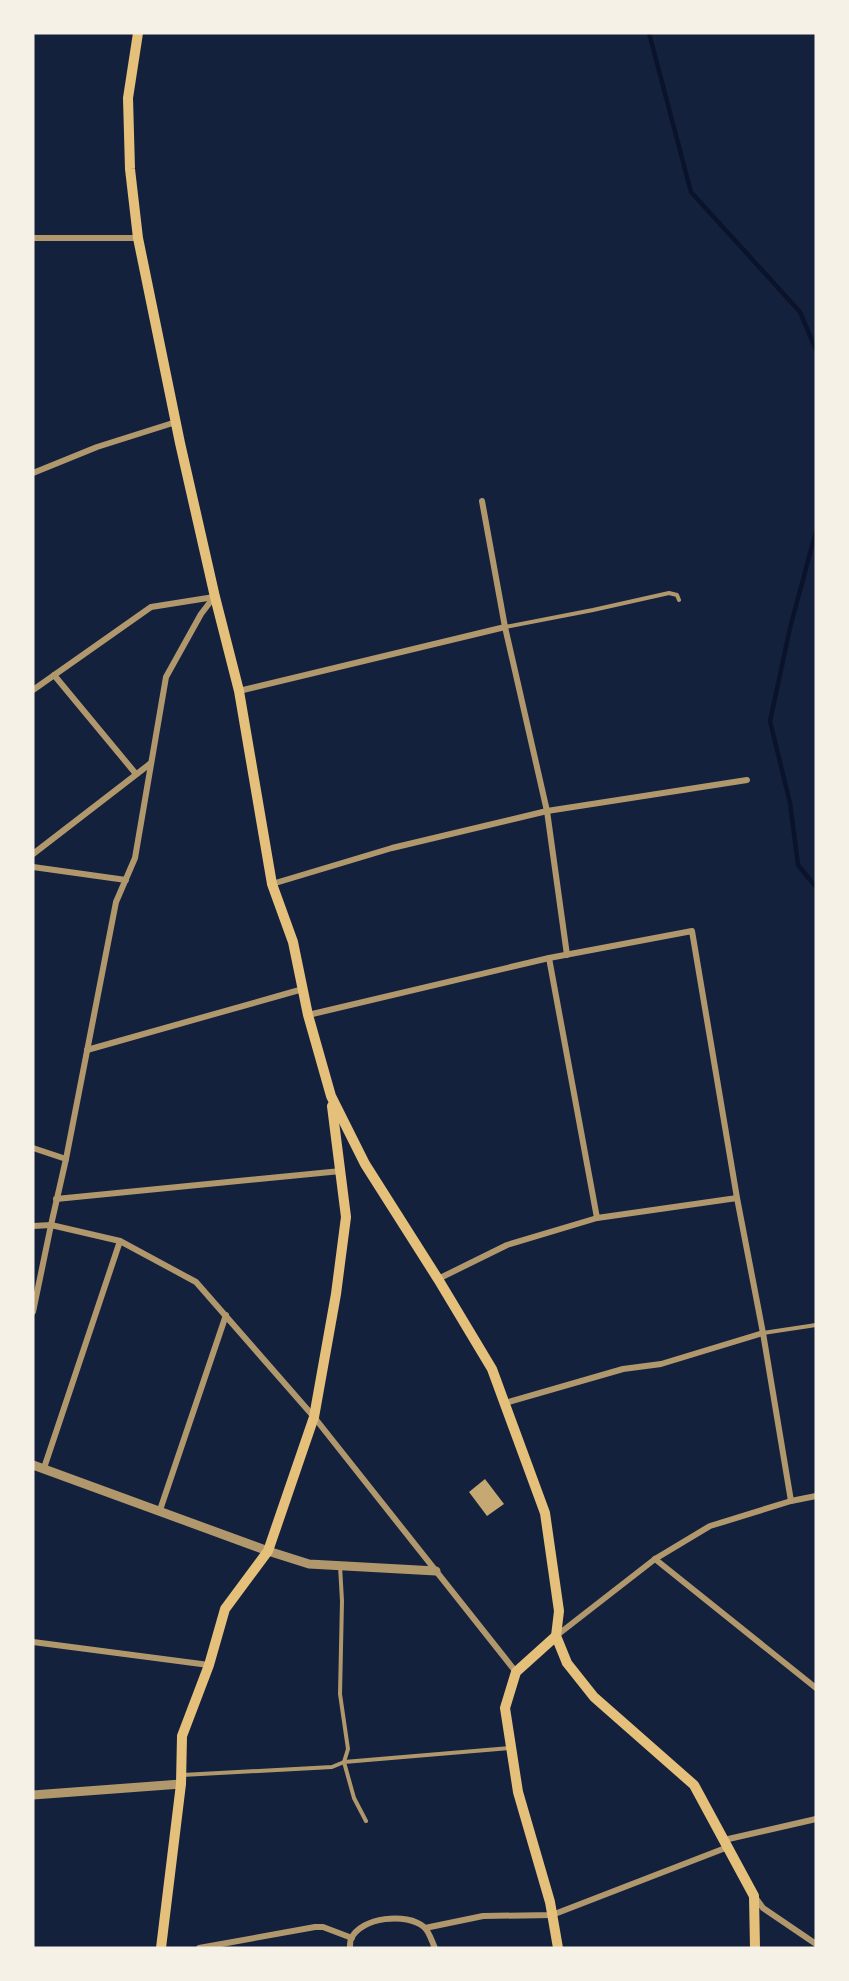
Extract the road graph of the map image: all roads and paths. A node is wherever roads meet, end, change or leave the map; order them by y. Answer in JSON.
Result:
{"nodes":[{"id":1,"x":138,"y":33,"type":"edge"},
{"id":2,"x":33,"y":238,"type":"edge"},
{"id":3,"x":138,"y":238,"type":"junction"},
{"id":4,"x":176,"y":422,"type":"junction"},
{"id":5,"x":33,"y":473,"type":"edge"},
{"id":6,"x":482,"y":501,"type":"dead end"},
{"id":7,"x":215,"y":597,"type":"junction"},
{"id":8,"x":679,"y":600,"type":"dead end"},
{"id":9,"x":505,"y":627,"type":"junction"},
{"id":10,"x":54,"y":675,"type":"junction"},
{"id":11,"x":33,"y":690,"type":"edge"},
{"id":12,"x":238,"y":691,"type":"junction"},
{"id":13,"x":151,"y":763,"type":"junction"},
{"id":14,"x":136,"y":774,"type":"junction"},
{"id":15,"x":747,"y":780,"type":"dead end"},
{"id":16,"x":548,"y":811,"type":"junction"},
{"id":17,"x":33,"y":854,"type":"edge"},
{"id":18,"x":33,"y":867,"type":"edge"},
{"id":19,"x":126,"y":880,"type":"junction"},
{"id":20,"x":272,"y":884,"type":"junction"},
{"id":21,"x":567,"y":955,"type":"junction"},
{"id":22,"x":549,"y":958,"type":"junction"},
{"id":23,"x":303,"y":989,"type":"junction"},
{"id":24,"x":308,"y":1015,"type":"junction"},
{"id":25,"x":87,"y":1050,"type":"junction"},
{"id":26,"x":331,"y":1096,"type":"junction"},
{"id":27,"x":33,"y":1148,"type":"edge"},
{"id":28,"x":66,"y":1159,"type":"junction"},
{"id":29,"x":341,"y":1171,"type":"junction"},
{"id":30,"x":738,"y":1198,"type":"junction"},
{"id":31,"x":56,"y":1199,"type":"junction"},
{"id":32,"x":597,"y":1218,"type":"junction"},
{"id":33,"x":51,"y":1224,"type":"junction"},
{"id":34,"x":33,"y":1226,"type":"edge"},
{"id":35,"x":120,"y":1241,"type":"junction"},
{"id":36,"x":438,"y":1279,"type":"junction"},
{"id":37,"x":33,"y":1312,"type":"edge"},
{"id":38,"x":226,"y":1316,"type":"junction"},
{"id":39,"x":816,"y":1325,"type":"edge"},
{"id":40,"x":763,"y":1333,"type":"junction"},
{"id":41,"x":505,"y":1403,"type":"junction"},
{"id":42,"x":314,"y":1417,"type":"junction"},
{"id":43,"x":33,"y":1465,"type":"edge"},
{"id":44,"x":44,"y":1468,"type":"junction"},
{"id":45,"x":816,"y":1496,"type":"edge"},
{"id":46,"x":791,"y":1501,"type":"junction"},
{"id":47,"x":160,"y":1510,"type":"junction"},
{"id":48,"x":268,"y":1551,"type":"junction"},
{"id":49,"x":655,"y":1559,"type":"junction"},
{"id":50,"x":340,"y":1565,"type":"junction"},
{"id":51,"x":436,"y":1571,"type":"junction"},
{"id":52,"x":556,"y":1636,"type":"junction"},
{"id":53,"x":33,"y":1642,"type":"edge"},
{"id":54,"x":209,"y":1665,"type":"junction"},
{"id":55,"x":516,"y":1672,"type":"junction"},
{"id":56,"x":816,"y":1688,"type":"edge"},
{"id":57,"x":511,"y":1748,"type":"junction"},
{"id":58,"x":344,"y":1762,"type":"junction"},
{"id":59,"x":181,"y":1780,"type":"junction"},
{"id":60,"x":33,"y":1795,"type":"edge"},
{"id":61,"x":816,"y":1819,"type":"edge"},
{"id":62,"x":366,"y":1821,"type":"dead end"},
{"id":63,"x":726,"y":1843,"type":"junction"},
{"id":64,"x":754,"y":1896,"type":"junction"},
{"id":65,"x":552,"y":1915,"type":"junction"},
{"id":66,"x":425,"y":1928,"type":"junction"},
{"id":67,"x":352,"y":1938,"type":"junction"},
{"id":68,"x":816,"y":1944,"type":"edge"},
{"id":69,"x":161,"y":1948,"type":"edge"},
{"id":70,"x":199,"y":1948,"type":"edge"},
{"id":71,"x":350,"y":1948,"type":"edge"},
{"id":72,"x":435,"y":1948,"type":"edge"},
{"id":73,"x":558,"y":1948,"type":"edge"},
{"id":74,"x":756,"y":1948,"type":"edge"}],
"edges":[{"from":1,"to":3,"type":"main road"},
{"from":2,"to":3,"type":"street"},
{"from":3,"to":4,"type":"main road"},
{"from":4,"to":5,"type":"street"},
{"from":4,"to":7,"type":"main road"},
{"from":6,"to":9,"type":"street"},
{"from":7,"to":10,"type":"street"},
{"from":7,"to":12,"type":"main road"},
{"from":7,"to":13,"type":"street"},
{"from":8,"to":9,"type":"lane"},
{"from":9,"to":12,"type":"street"},
{"from":9,"to":16,"type":"street"},
{"from":10,"to":11,"type":"street"},
{"from":10,"to":14,"type":"street"},
{"from":12,"to":20,"type":"main road"},
{"from":13,"to":14,"type":"street"},
{"from":13,"to":19,"type":"street"},
{"from":14,"to":17,"type":"street"},
{"from":15,"to":16,"type":"street"},
{"from":16,"to":20,"type":"street"},
{"from":16,"to":21,"type":"street"},
{"from":18,"to":19,"type":"street"},
{"from":19,"to":25,"type":"street"},
{"from":20,"to":23,"type":"main road"},
{"from":21,"to":22,"type":"street"},
{"from":21,"to":30,"type":"street"},
{"from":22,"to":24,"type":"street"},
{"from":22,"to":32,"type":"street"},
{"from":23,"to":24,"type":"main road"},
{"from":23,"to":25,"type":"street"},
{"from":24,"to":26,"type":"main road"},
{"from":25,"to":28,"type":"street"},
{"from":26,"to":29,"type":"main road"},
{"from":26,"to":36,"type":"main road"},
{"from":27,"to":28,"type":"street"},
{"from":28,"to":31,"type":"street"},
{"from":29,"to":31,"type":"street"},
{"from":29,"to":42,"type":"main road"},
{"from":30,"to":32,"type":"street"},
{"from":30,"to":40,"type":"street"},
{"from":31,"to":33,"type":"street"},
{"from":32,"to":36,"type":"street"},
{"from":33,"to":34,"type":"street"},
{"from":33,"to":35,"type":"street"},
{"from":33,"to":37,"type":"street"},
{"from":35,"to":38,"type":"street"},
{"from":35,"to":44,"type":"street"},
{"from":36,"to":41,"type":"main road"},
{"from":38,"to":42,"type":"street"},
{"from":38,"to":47,"type":"street"},
{"from":39,"to":40,"type":"lane"},
{"from":40,"to":41,"type":"street"},
{"from":40,"to":46,"type":"street"},
{"from":41,"to":52,"type":"main road"},
{"from":42,"to":48,"type":"main road"},
{"from":42,"to":51,"type":"street"},
{"from":43,"to":44,"type":"street"},
{"from":44,"to":47,"type":"street"},
{"from":45,"to":46,"type":"street"},
{"from":46,"to":49,"type":"street"},
{"from":47,"to":48,"type":"street"},
{"from":48,"to":50,"type":"street"},
{"from":48,"to":54,"type":"main road"},
{"from":49,"to":52,"type":"street"},
{"from":49,"to":56,"type":"street"},
{"from":50,"to":51,"type":"street"},
{"from":50,"to":58,"type":"lane"},
{"from":51,"to":55,"type":"street"},
{"from":52,"to":55,"type":"main road"},
{"from":52,"to":63,"type":"main road"},
{"from":53,"to":54,"type":"street"},
{"from":54,"to":59,"type":"main road"},
{"from":55,"to":57,"type":"main road"},
{"from":57,"to":58,"type":"lane"},
{"from":57,"to":65,"type":"main road"},
{"from":58,"to":59,"type":"lane"},
{"from":58,"to":62,"type":"lane"},
{"from":59,"to":60,"type":"street"},
{"from":59,"to":69,"type":"main road"},
{"from":61,"to":63,"type":"street"},
{"from":63,"to":64,"type":"main road"},
{"from":63,"to":65,"type":"street"},
{"from":64,"to":68,"type":"street"},
{"from":64,"to":74,"type":"main road"},
{"from":65,"to":66,"type":"street"},
{"from":65,"to":73,"type":"main road"},
{"from":66,"to":67,"type":"street"},
{"from":66,"to":72,"type":"street"},
{"from":67,"to":70,"type":"street"},
{"from":67,"to":71,"type":"street"}]}
